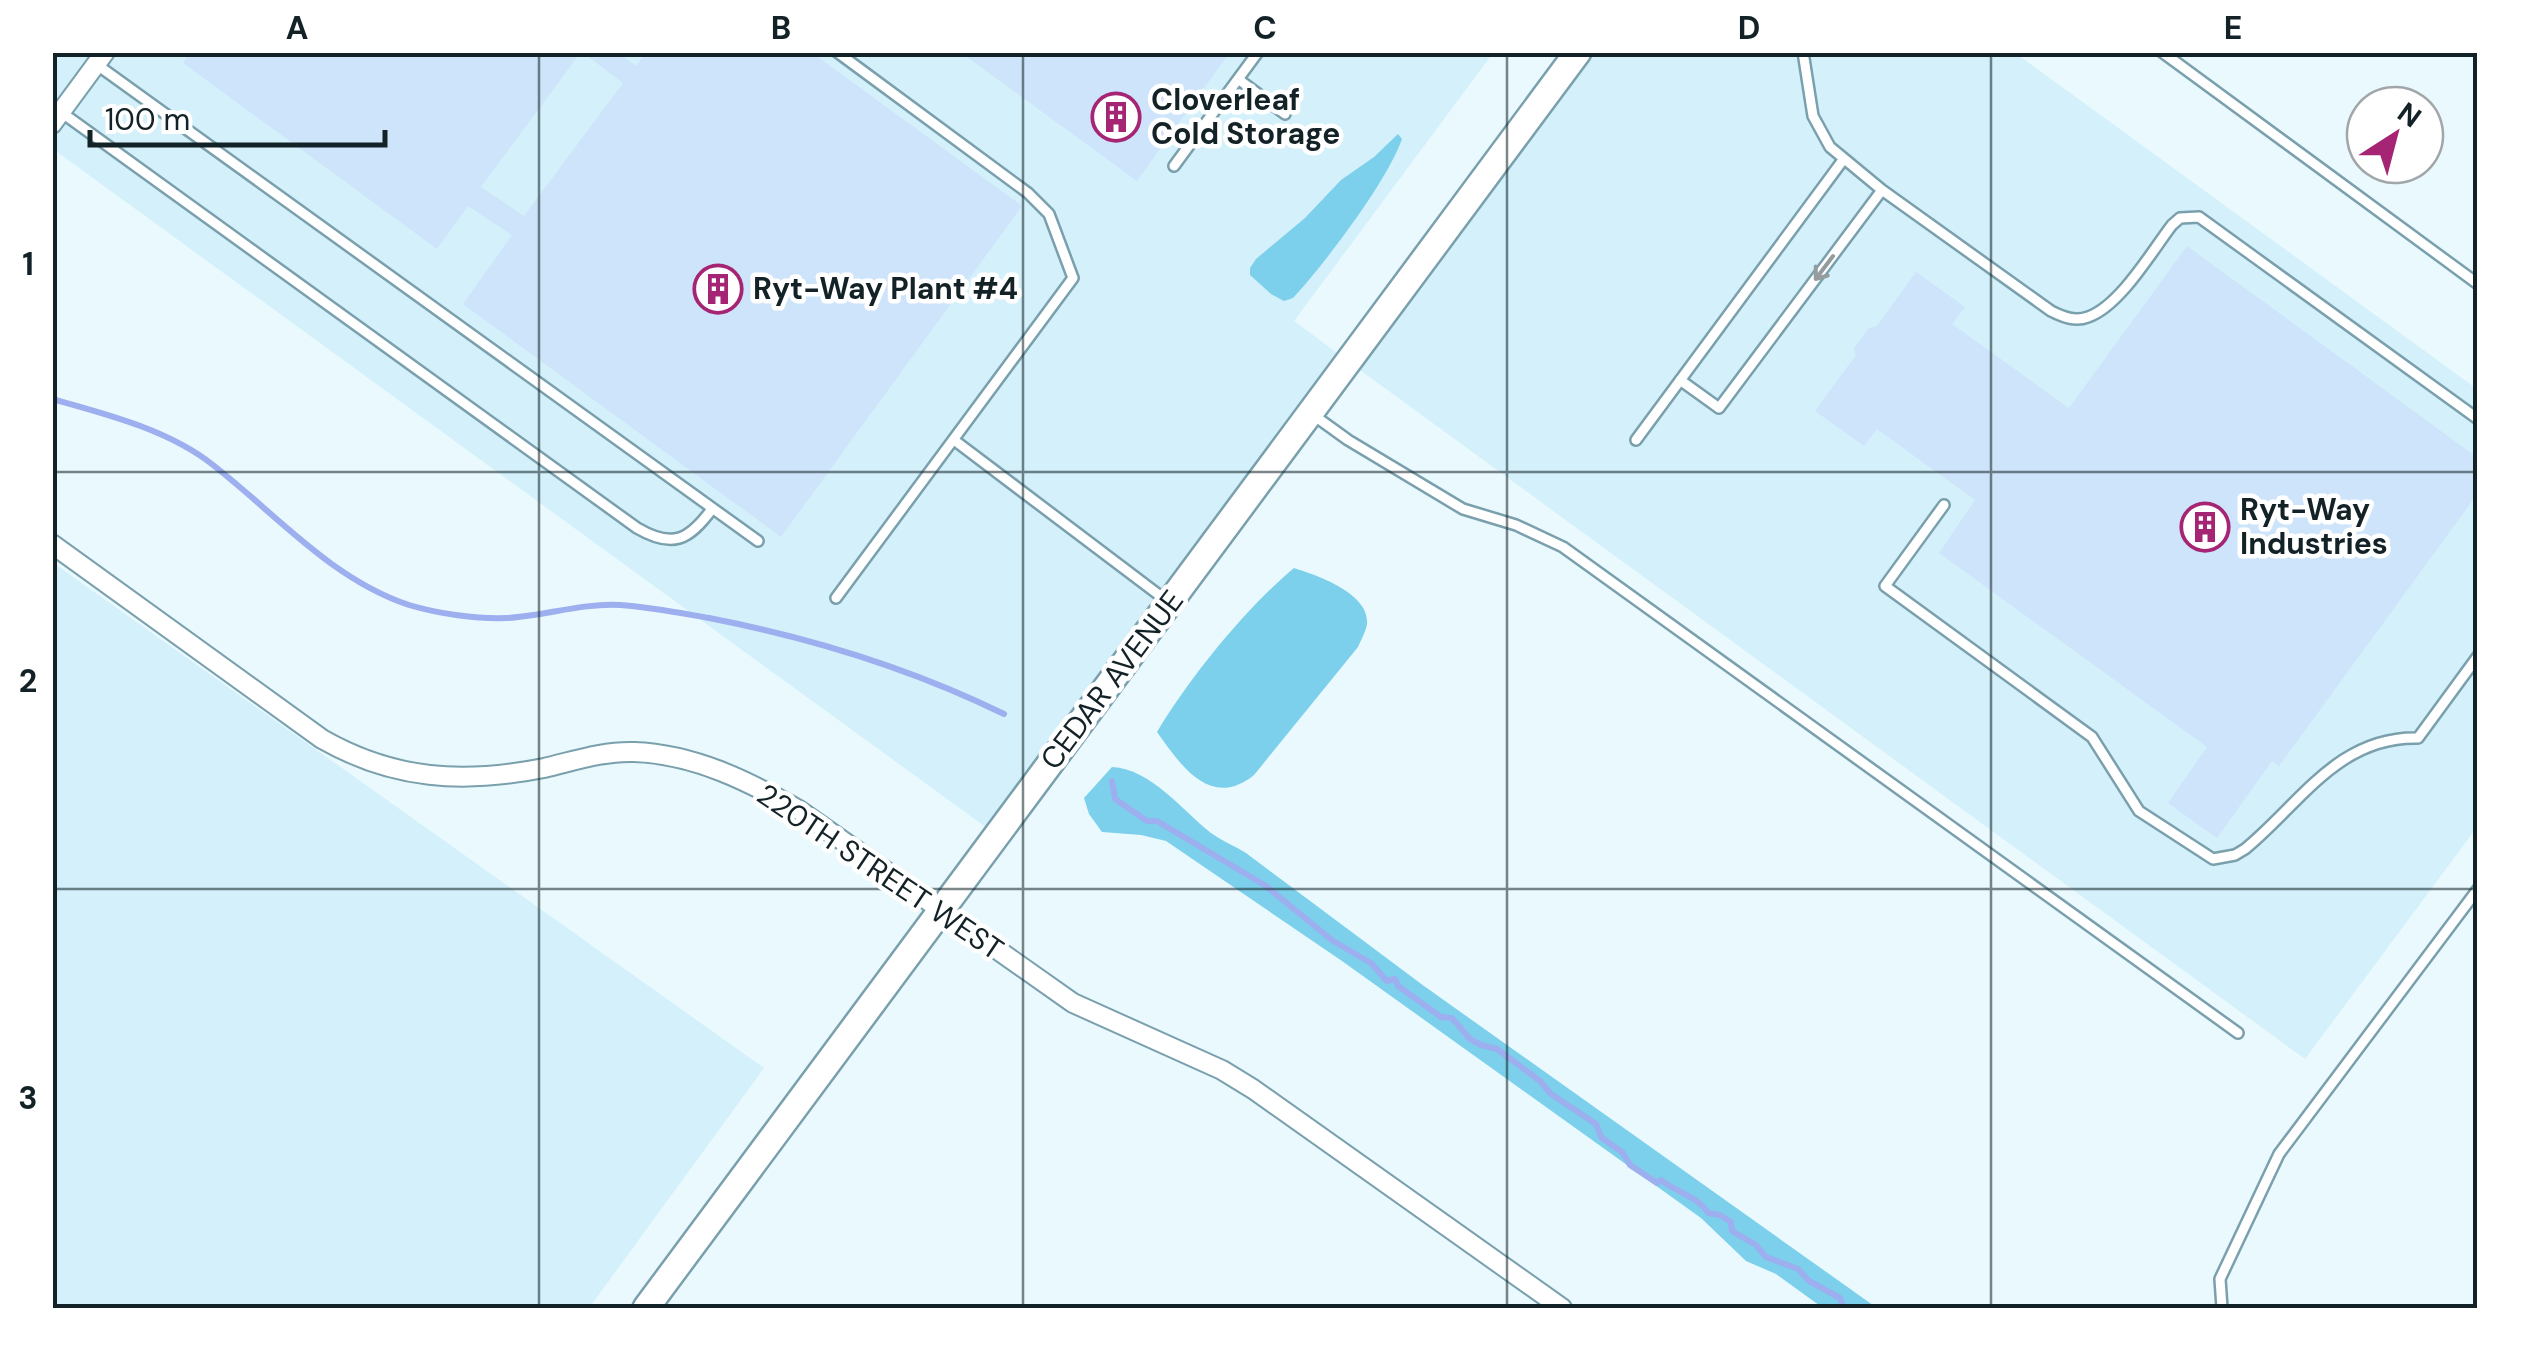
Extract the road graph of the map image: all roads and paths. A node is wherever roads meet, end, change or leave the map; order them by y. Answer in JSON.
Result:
{"nodes":[{"id":1,"x":837,"y":52,"type":"edge"},
{"id":2,"x":1258,"y":52,"type":"edge"},
{"id":3,"x":1578,"y":52,"type":"edge"},
{"id":4,"x":1803,"y":52,"type":"edge"},
{"id":5,"x":2162,"y":52,"type":"edge"},
{"id":6,"x":100,"y":58,"type":"edge"},
{"id":7,"x":1238,"y":79,"type":"junction"},
{"id":8,"x":1285,"y":114,"type":"dead end"},
{"id":9,"x":57,"y":118,"type":"edge"},
{"id":10,"x":1843,"y":160,"type":"junction"},
{"id":11,"x":1174,"y":166,"type":"dead end"},
{"id":12,"x":1882,"y":190,"type":"junction"},
{"id":13,"x":2478,"y":284,"type":"edge"},
{"id":14,"x":1680,"y":380,"type":"junction"},
{"id":15,"x":1311,"y":413,"type":"junction"},
{"id":16,"x":2478,"y":419,"type":"edge"},
{"id":17,"x":954,"y":440,"type":"junction"},
{"id":18,"x":1636,"y":440,"type":"dead end"},
{"id":19,"x":1944,"y":506,"type":"dead end"},
{"id":20,"x":712,"y":509,"type":"junction"},
{"id":21,"x":758,"y":541,"type":"dead end"},
{"id":22,"x":52,"y":544,"type":"edge"},
{"id":23,"x":836,"y":598,"type":"dead end"},
{"id":24,"x":1170,"y":603,"type":"junction"},
{"id":25,"x":2478,"y":656,"type":"edge"},
{"id":26,"x":2478,"y":889,"type":"edge"},
{"id":27,"x":940,"y":912,"type":"junction"},
{"id":28,"x":2238,"y":1032,"type":"dead end"},
{"id":29,"x":646,"y":1308,"type":"edge"},
{"id":30,"x":1562,"y":1308,"type":"edge"},
{"id":31,"x":2222,"y":1308,"type":"edge"}],
"edges":[{"from":1,"to":17,"type":"lane"},
{"from":2,"to":7,"type":"lane"},
{"from":3,"to":15,"type":"main road","name":"CEDAR AVENUE"},
{"from":4,"to":10,"type":"lane"},
{"from":5,"to":13,"type":"lane"},
{"from":6,"to":9,"type":"street"},
{"from":6,"to":20,"type":"lane"},
{"from":7,"to":8,"type":"lane"},
{"from":7,"to":11,"type":"lane"},
{"from":9,"to":20,"type":"lane"},
{"from":10,"to":12,"type":"lane"},
{"from":10,"to":14,"type":"lane"},
{"from":12,"to":14,"type":"lane","one_way":true},
{"from":12,"to":16,"type":"lane"},
{"from":14,"to":18,"type":"lane"},
{"from":15,"to":24,"type":"main road","name":"CEDAR AVENUE"},
{"from":15,"to":28,"type":"lane"},
{"from":17,"to":23,"type":"lane"},
{"from":17,"to":24,"type":"lane"},
{"from":19,"to":25,"type":"lane"},
{"from":20,"to":21,"type":"lane"},
{"from":22,"to":27,"type":"street","name":"220TH STREET WEST"},
{"from":24,"to":27,"type":"main road","name":"CEDAR AVENUE"},
{"from":26,"to":31,"type":"lane"},
{"from":27,"to":29,"type":"main road","name":"CEDAR AVENUE"},
{"from":27,"to":30,"type":"street","name":"220TH STREET WEST"}]}
